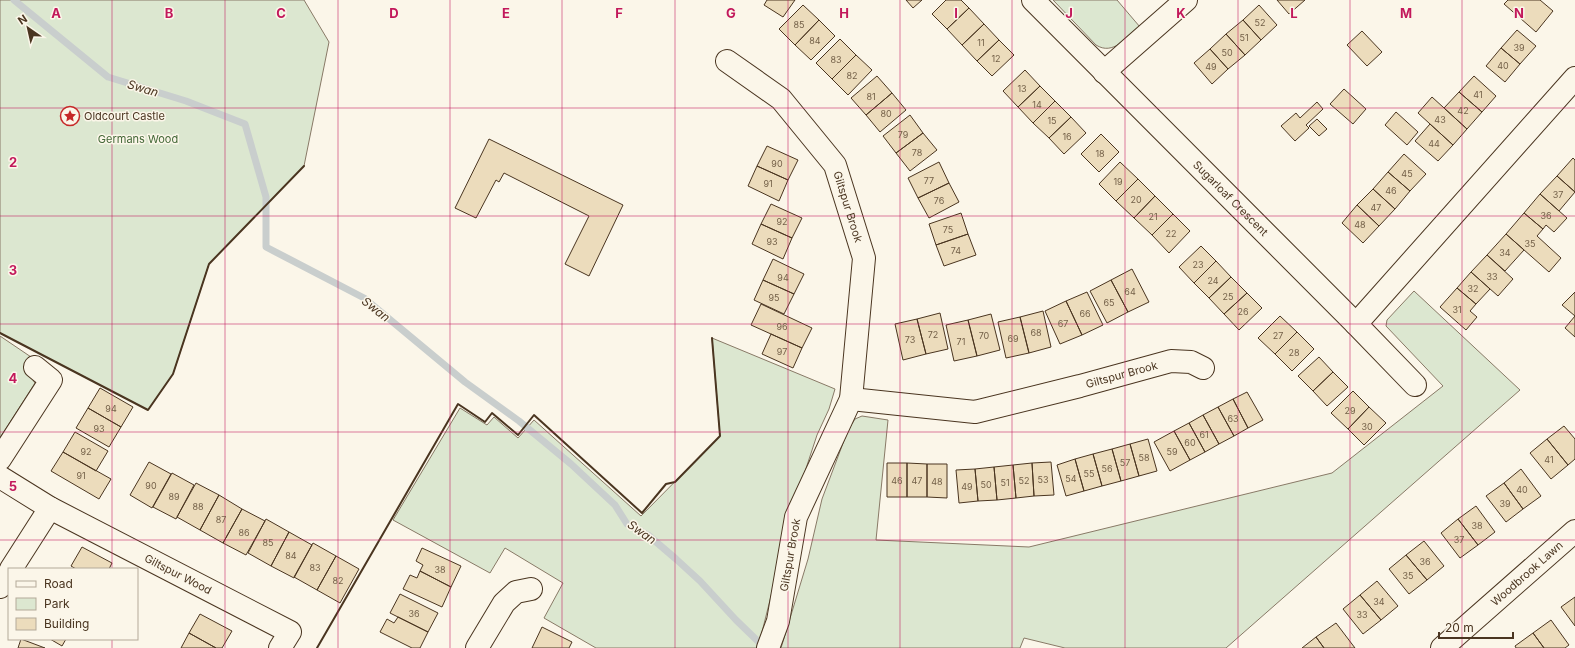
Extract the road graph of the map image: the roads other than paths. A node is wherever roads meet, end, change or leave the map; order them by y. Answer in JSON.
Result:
{"nodes":[{"id":1,"x":1033,"y":0,"type":"edge"},
{"id":2,"x":1186,"y":0,"type":"edge"},
{"id":3,"x":727,"y":62,"type":"dead end"},
{"id":4,"x":1104,"y":72,"type":"junction"},
{"id":5,"x":1575,"y":78,"type":"edge"},
{"id":6,"x":1356,"y":324,"type":"junction"},
{"id":7,"x":35,"y":368,"type":"dead end"},
{"id":8,"x":1203,"y":368,"type":"dead end"},
{"id":9,"x":1415,"y":385,"type":"dead end"},
{"id":10,"x":851,"y":399,"type":"junction"},
{"id":11,"x":0,"y":459,"type":"edge"},
{"id":12,"x":0,"y":477,"type":"edge"},
{"id":13,"x":50,"y":508,"type":"junction"},
{"id":14,"x":1575,"y":531,"type":"edge"},
{"id":15,"x":12,"y":568,"type":"edge"},
{"id":16,"x":8,"y":575,"type":"edge"},
{"id":17,"x":0,"y":587,"type":"edge"},
{"id":18,"x":531,"y":589,"type":"dead end"},
{"id":19,"x":280,"y":648,"type":"edge"},
{"id":20,"x":477,"y":648,"type":"edge"},
{"id":21,"x":768,"y":648,"type":"edge"},
{"id":22,"x":1442,"y":648,"type":"edge"}],
"edges":[{"from":1,"to":4,"type":"street","name":"Sugarloaf Crescent"},
{"from":2,"to":4,"type":"street"},
{"from":3,"to":10,"type":"street","name":"Giltspur Brook"},
{"from":4,"to":6,"type":"street","name":"Sugarloaf Crescent"},
{"from":5,"to":6,"type":"street"},
{"from":6,"to":9,"type":"street","name":"Sugarloaf Crescent"},
{"from":7,"to":11,"type":"street"},
{"from":8,"to":10,"type":"street","name":"Giltspur Brook"},
{"from":10,"to":21,"type":"street","name":"Giltspur Brook"},
{"from":12,"to":13,"type":"street","name":"Giltspur Wood"},
{"from":13,"to":15,"type":"street"},
{"from":13,"to":19,"type":"street","name":"Giltspur Wood"},
{"from":14,"to":22,"type":"street","name":"Woodbrook Lawn"},
{"from":16,"to":17,"type":"street"},
{"from":18,"to":20,"type":"street"}]}
